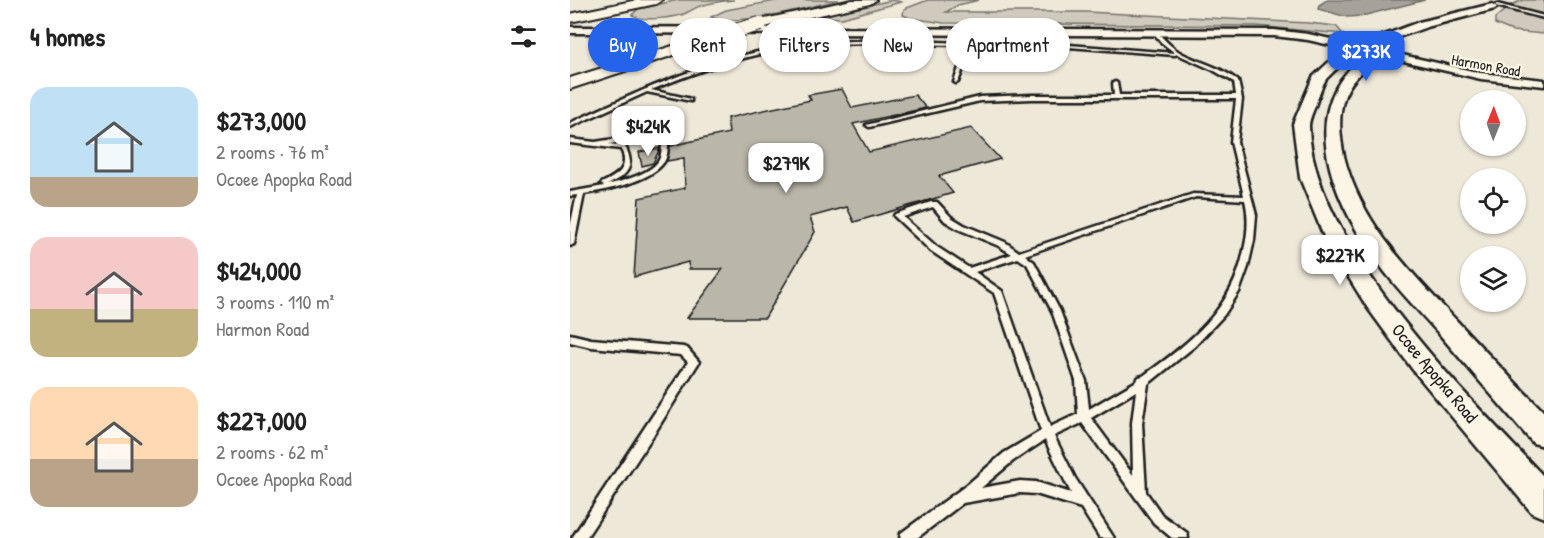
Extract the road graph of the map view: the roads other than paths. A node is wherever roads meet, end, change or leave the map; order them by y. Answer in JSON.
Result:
{"nodes":[{"id":1,"x":657,"y":0,"type":"edge"},
{"id":2,"x":870,"y":0,"type":"edge"},
{"id":3,"x":1498,"y":4,"type":"edge"},
{"id":4,"x":1528,"y":11,"type":"junction"},
{"id":5,"x":1544,"y":11,"type":"edge"},
{"id":6,"x":1544,"y":17,"type":"edge"},
{"id":7,"x":570,"y":18,"type":"edge"},
{"id":8,"x":570,"y":30,"type":"edge"},
{"id":9,"x":759,"y":31,"type":"edge"},
{"id":10,"x":850,"y":31,"type":"edge"},
{"id":11,"x":946,"y":31,"type":"edge"},
{"id":12,"x":1070,"y":32,"type":"edge"},
{"id":13,"x":1155,"y":32,"type":"junction"},
{"id":14,"x":946,"y":44,"type":"edge"},
{"id":15,"x":850,"y":45,"type":"edge"},
{"id":16,"x":1070,"y":47,"type":"edge"},
{"id":17,"x":1367,"y":50,"type":"junction"},
{"id":18,"x":759,"y":53,"type":"edge"},
{"id":19,"x":1182,"y":55,"type":"junction"},
{"id":20,"x":1390,"y":56,"type":"junction"},
{"id":21,"x":960,"y":72,"type":"edge"},
{"id":22,"x":956,"y":82,"type":"dead end"},
{"id":23,"x":1115,"y":83,"type":"dead end"},
{"id":24,"x":1544,"y":83,"type":"edge"},
{"id":25,"x":570,"y":84,"type":"edge"},
{"id":26,"x":1544,"y":88,"type":"edge"},
{"id":27,"x":648,"y":91,"type":"junction"},
{"id":28,"x":1117,"y":97,"type":"junction"},
{"id":29,"x":1239,"y":97,"type":"junction"},
{"id":30,"x":689,"y":100,"type":"dead end"},
{"id":31,"x":570,"y":125,"type":"edge"},
{"id":32,"x":869,"y":125,"type":"dead end"},
{"id":33,"x":570,"y":141,"type":"edge"},
{"id":34,"x":594,"y":144,"type":"junction"},
{"id":35,"x":581,"y":193,"type":"junction"},
{"id":36,"x":570,"y":194,"type":"edge"},
{"id":37,"x":1247,"y":198,"type":"junction"},
{"id":38,"x":570,"y":244,"type":"edge"},
{"id":39,"x":1020,"y":254,"type":"junction"},
{"id":40,"x":970,"y":272,"type":"junction"},
{"id":41,"x":570,"y":338,"type":"edge"},
{"id":42,"x":1143,"y":380,"type":"junction"},
{"id":43,"x":1084,"y":417,"type":"junction"},
{"id":44,"x":1047,"y":433,"type":"junction"},
{"id":45,"x":1544,"y":433,"type":"edge"},
{"id":46,"x":1140,"y":493,"type":"junction"},
{"id":47,"x":960,"y":498,"type":"junction"},
{"id":48,"x":1544,"y":501,"type":"edge"},
{"id":49,"x":1085,"y":503,"type":"junction"},
{"id":50,"x":578,"y":538,"type":"edge"},
{"id":51,"x":906,"y":538,"type":"edge"},
{"id":52,"x":1108,"y":538,"type":"edge"},
{"id":53,"x":1182,"y":538,"type":"edge"}],
"edges":[{"from":1,"to":7,"type":"highway"},
{"from":2,"to":25,"type":"highway","bridge":true},
{"from":3,"to":4,"type":"lane"},
{"from":3,"to":17,"type":"main road","name":"Ocoee Apopka Road"},
{"from":3,"to":17,"type":"main road","name":"Ocoee Apopka Road"},
{"from":4,"to":5,"type":"lane"},
{"from":4,"to":6,"type":"lane"},
{"from":8,"to":9,"type":"main road","name":"Harmon Road"},
{"from":10,"to":11,"type":"main road","name":"Harmon Road"},
{"from":12,"to":13,"type":"main road","name":"Harmon Road"},
{"from":13,"to":17,"type":"main road","name":"Harmon Road"},
{"from":13,"to":19,"type":"lane"},
{"from":14,"to":15,"type":"lane"},
{"from":16,"to":19,"type":"lane"},
{"from":17,"to":20,"type":"street","name":"Harmon Road"},
{"from":17,"to":45,"type":"main road","name":"Ocoee Apopka Road"},
{"from":17,"to":48,"type":"main road","name":"Ocoee Apopka Road"},
{"from":18,"to":27,"type":"lane"},
{"from":19,"to":29,"type":"lane"},
{"from":20,"to":24,"type":"street","name":"Harmon Road"},
{"from":20,"to":26,"type":"street","name":"Harmon Road"},
{"from":21,"to":22,"type":"lane"},
{"from":23,"to":28,"type":"lane"},
{"from":27,"to":30,"type":"lane"},
{"from":27,"to":31,"type":"lane"},
{"from":28,"to":29,"type":"lane"},
{"from":28,"to":32,"type":"lane"},
{"from":29,"to":37,"type":"lane"},
{"from":33,"to":34,"type":"lane"},
{"from":34,"to":35,"type":"lane"},
{"from":34,"to":35,"type":"lane"},
{"from":35,"to":36,"type":"lane"},
{"from":35,"to":38,"type":"lane"},
{"from":37,"to":39,"type":"lane"},
{"from":37,"to":42,"type":"lane"},
{"from":39,"to":40,"type":"lane"},
{"from":39,"to":40,"type":"lane"},
{"from":39,"to":43,"type":"lane"},
{"from":40,"to":44,"type":"lane"},
{"from":41,"to":50,"type":"lane"},
{"from":42,"to":43,"type":"lane"},
{"from":42,"to":46,"type":"lane"},
{"from":43,"to":44,"type":"lane"},
{"from":43,"to":46,"type":"lane"},
{"from":44,"to":47,"type":"lane"},
{"from":44,"to":49,"type":"lane"},
{"from":46,"to":53,"type":"lane"},
{"from":47,"to":49,"type":"lane"},
{"from":47,"to":51,"type":"lane"},
{"from":49,"to":52,"type":"lane"}]}
